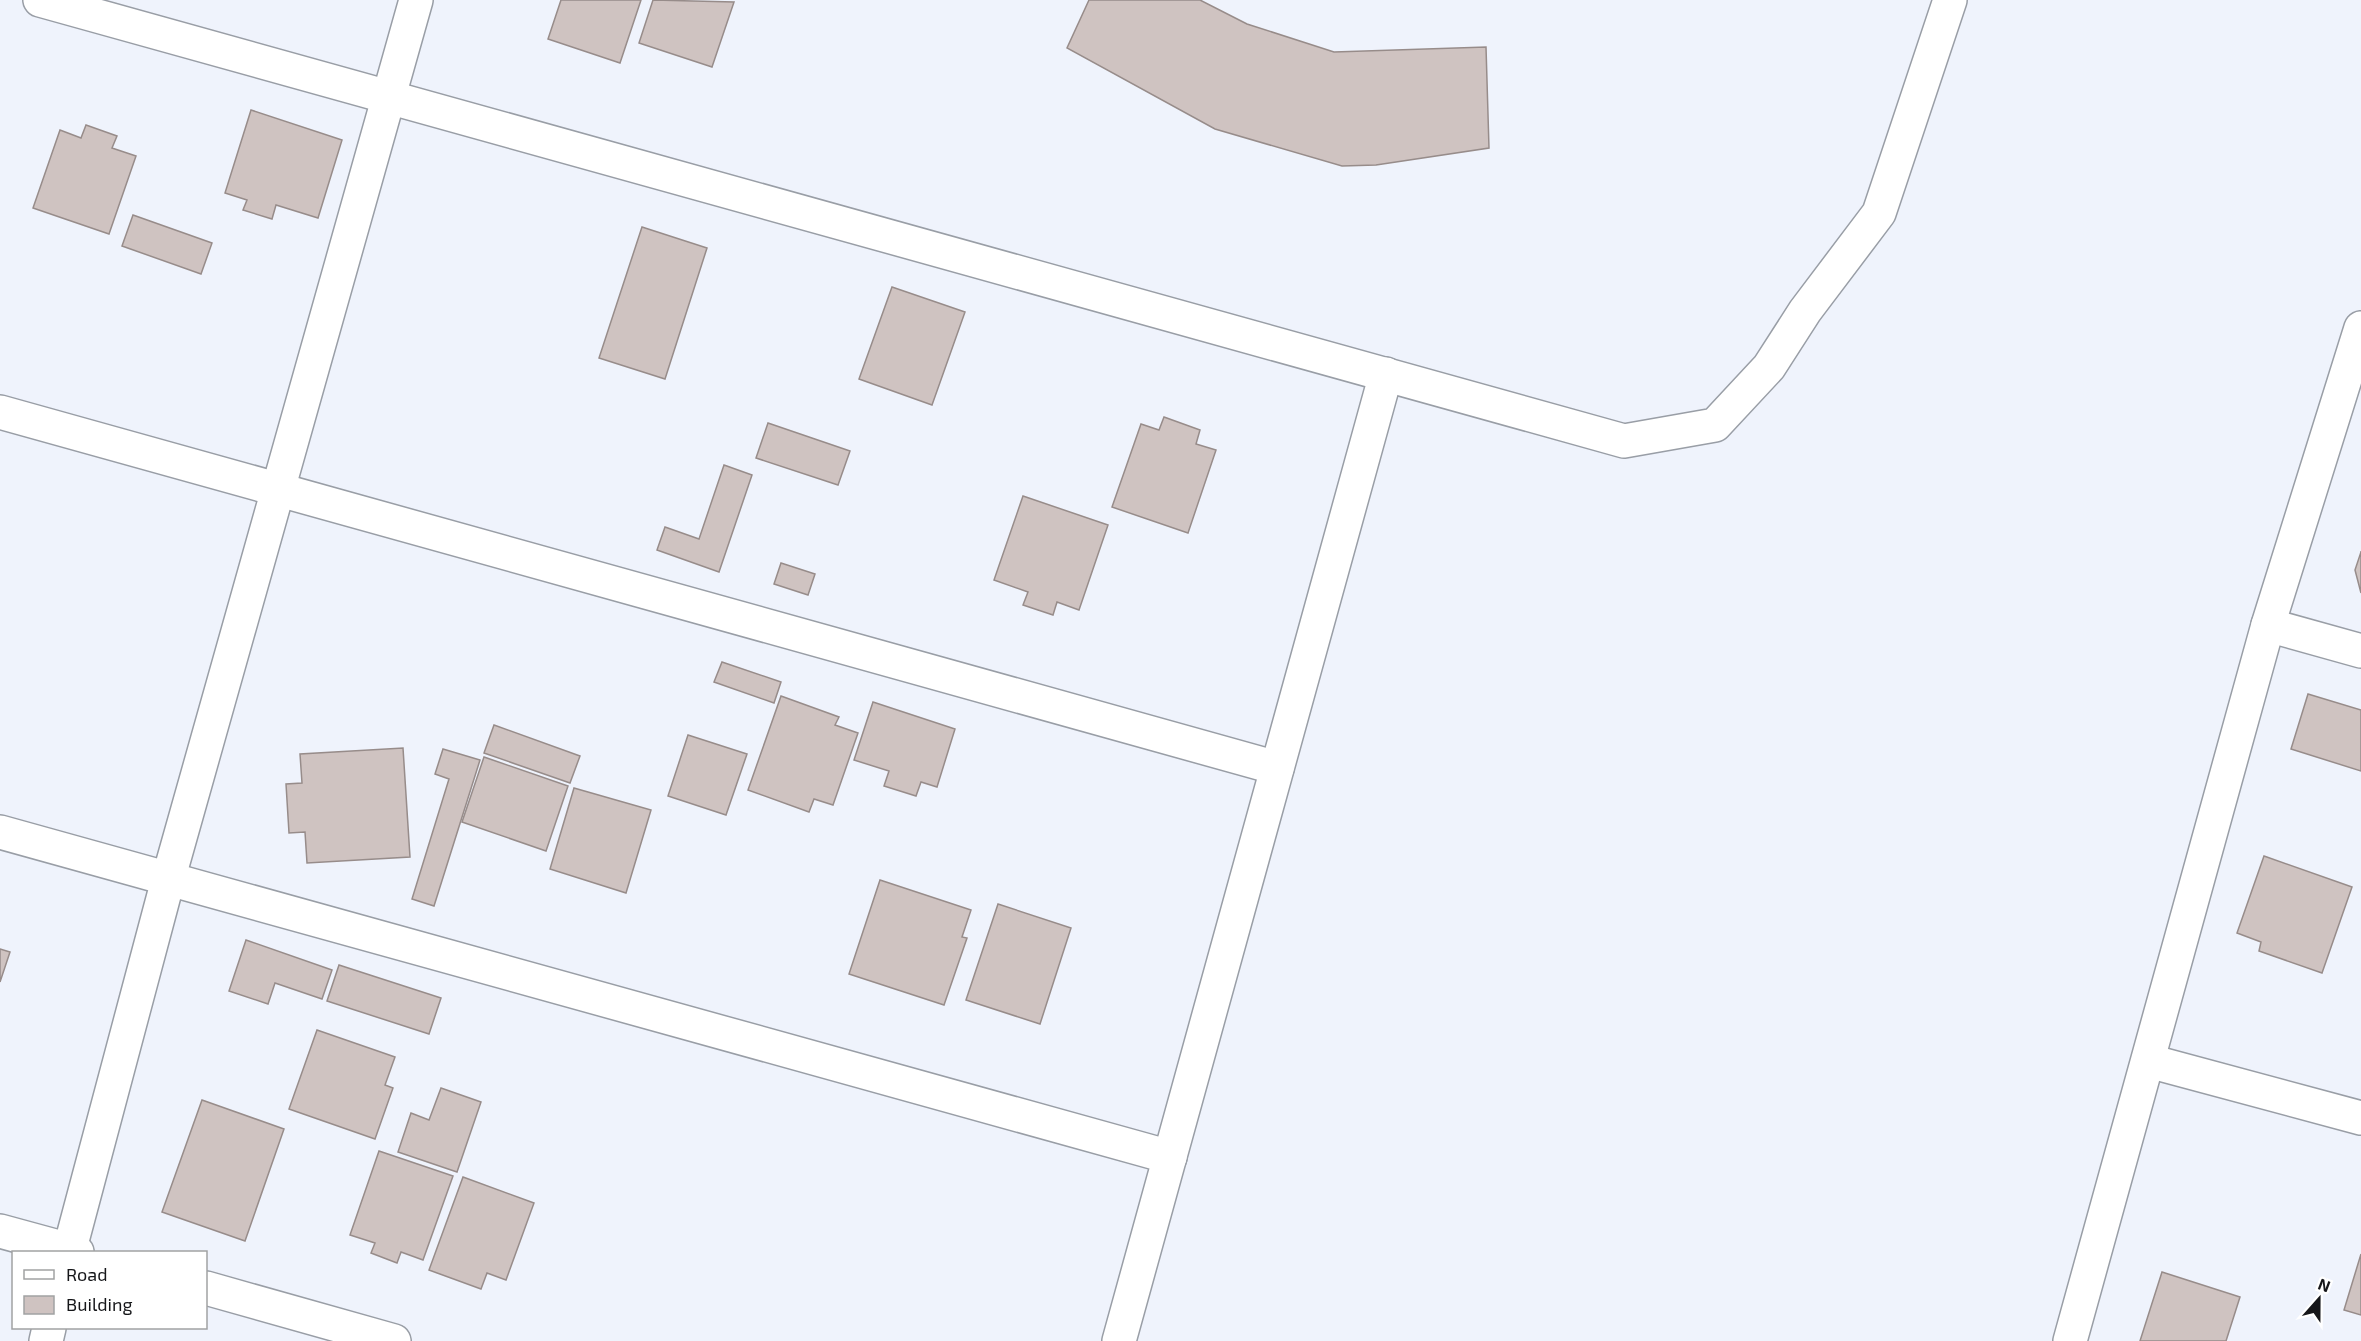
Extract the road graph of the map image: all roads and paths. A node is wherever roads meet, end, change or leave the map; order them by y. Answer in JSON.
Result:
{"nodes":[{"id":1,"x":40,"y":0,"type":"edge"},
{"id":2,"x":416,"y":0,"type":"edge"},
{"id":3,"x":1950,"y":0,"type":"edge"},
{"id":4,"x":388,"y":97,"type":"junction"},
{"id":5,"x":2361,"y":328,"type":"edge"},
{"id":6,"x":1386,"y":374,"type":"junction"},
{"id":7,"x":0,"y":412,"type":"edge"},
{"id":8,"x":277,"y":490,"type":"junction"},
{"id":9,"x":2268,"y":625,"type":"junction"},
{"id":10,"x":2361,"y":651,"type":"edge"},
{"id":11,"x":1277,"y":768,"type":"junction"},
{"id":12,"x":0,"y":832,"type":"edge"},
{"id":13,"x":168,"y":880,"type":"junction"},
{"id":14,"x":2149,"y":1061,"type":"junction"},
{"id":15,"x":2361,"y":1118,"type":"edge"},
{"id":16,"x":1170,"y":1157,"type":"junction"},
{"id":17,"x":0,"y":1231,"type":"edge"},
{"id":18,"x":69,"y":1251,"type":"edge"},
{"id":19,"x":72,"y":1251,"type":"edge"},
{"id":20,"x":207,"y":1288,"type":"edge"},
{"id":21,"x":394,"y":1341,"type":"edge"},
{"id":22,"x":1119,"y":1341,"type":"edge"},
{"id":23,"x":2070,"y":1341,"type":"edge"}],
"edges":[{"from":1,"to":4,"type":"street"},
{"from":2,"to":4,"type":"street"},
{"from":3,"to":6,"type":"street"},
{"from":4,"to":6,"type":"street"},
{"from":4,"to":8,"type":"street"},
{"from":5,"to":9,"type":"street"},
{"from":6,"to":11,"type":"street"},
{"from":7,"to":8,"type":"street"},
{"from":8,"to":11,"type":"street"},
{"from":8,"to":13,"type":"street"},
{"from":9,"to":10,"type":"street"},
{"from":9,"to":14,"type":"street"},
{"from":11,"to":16,"type":"street"},
{"from":12,"to":13,"type":"street"},
{"from":13,"to":16,"type":"street"},
{"from":13,"to":19,"type":"street"},
{"from":14,"to":15,"type":"street"},
{"from":14,"to":23,"type":"street"},
{"from":16,"to":22,"type":"street"},
{"from":17,"to":18,"type":"street"},
{"from":20,"to":21,"type":"street"}]}
